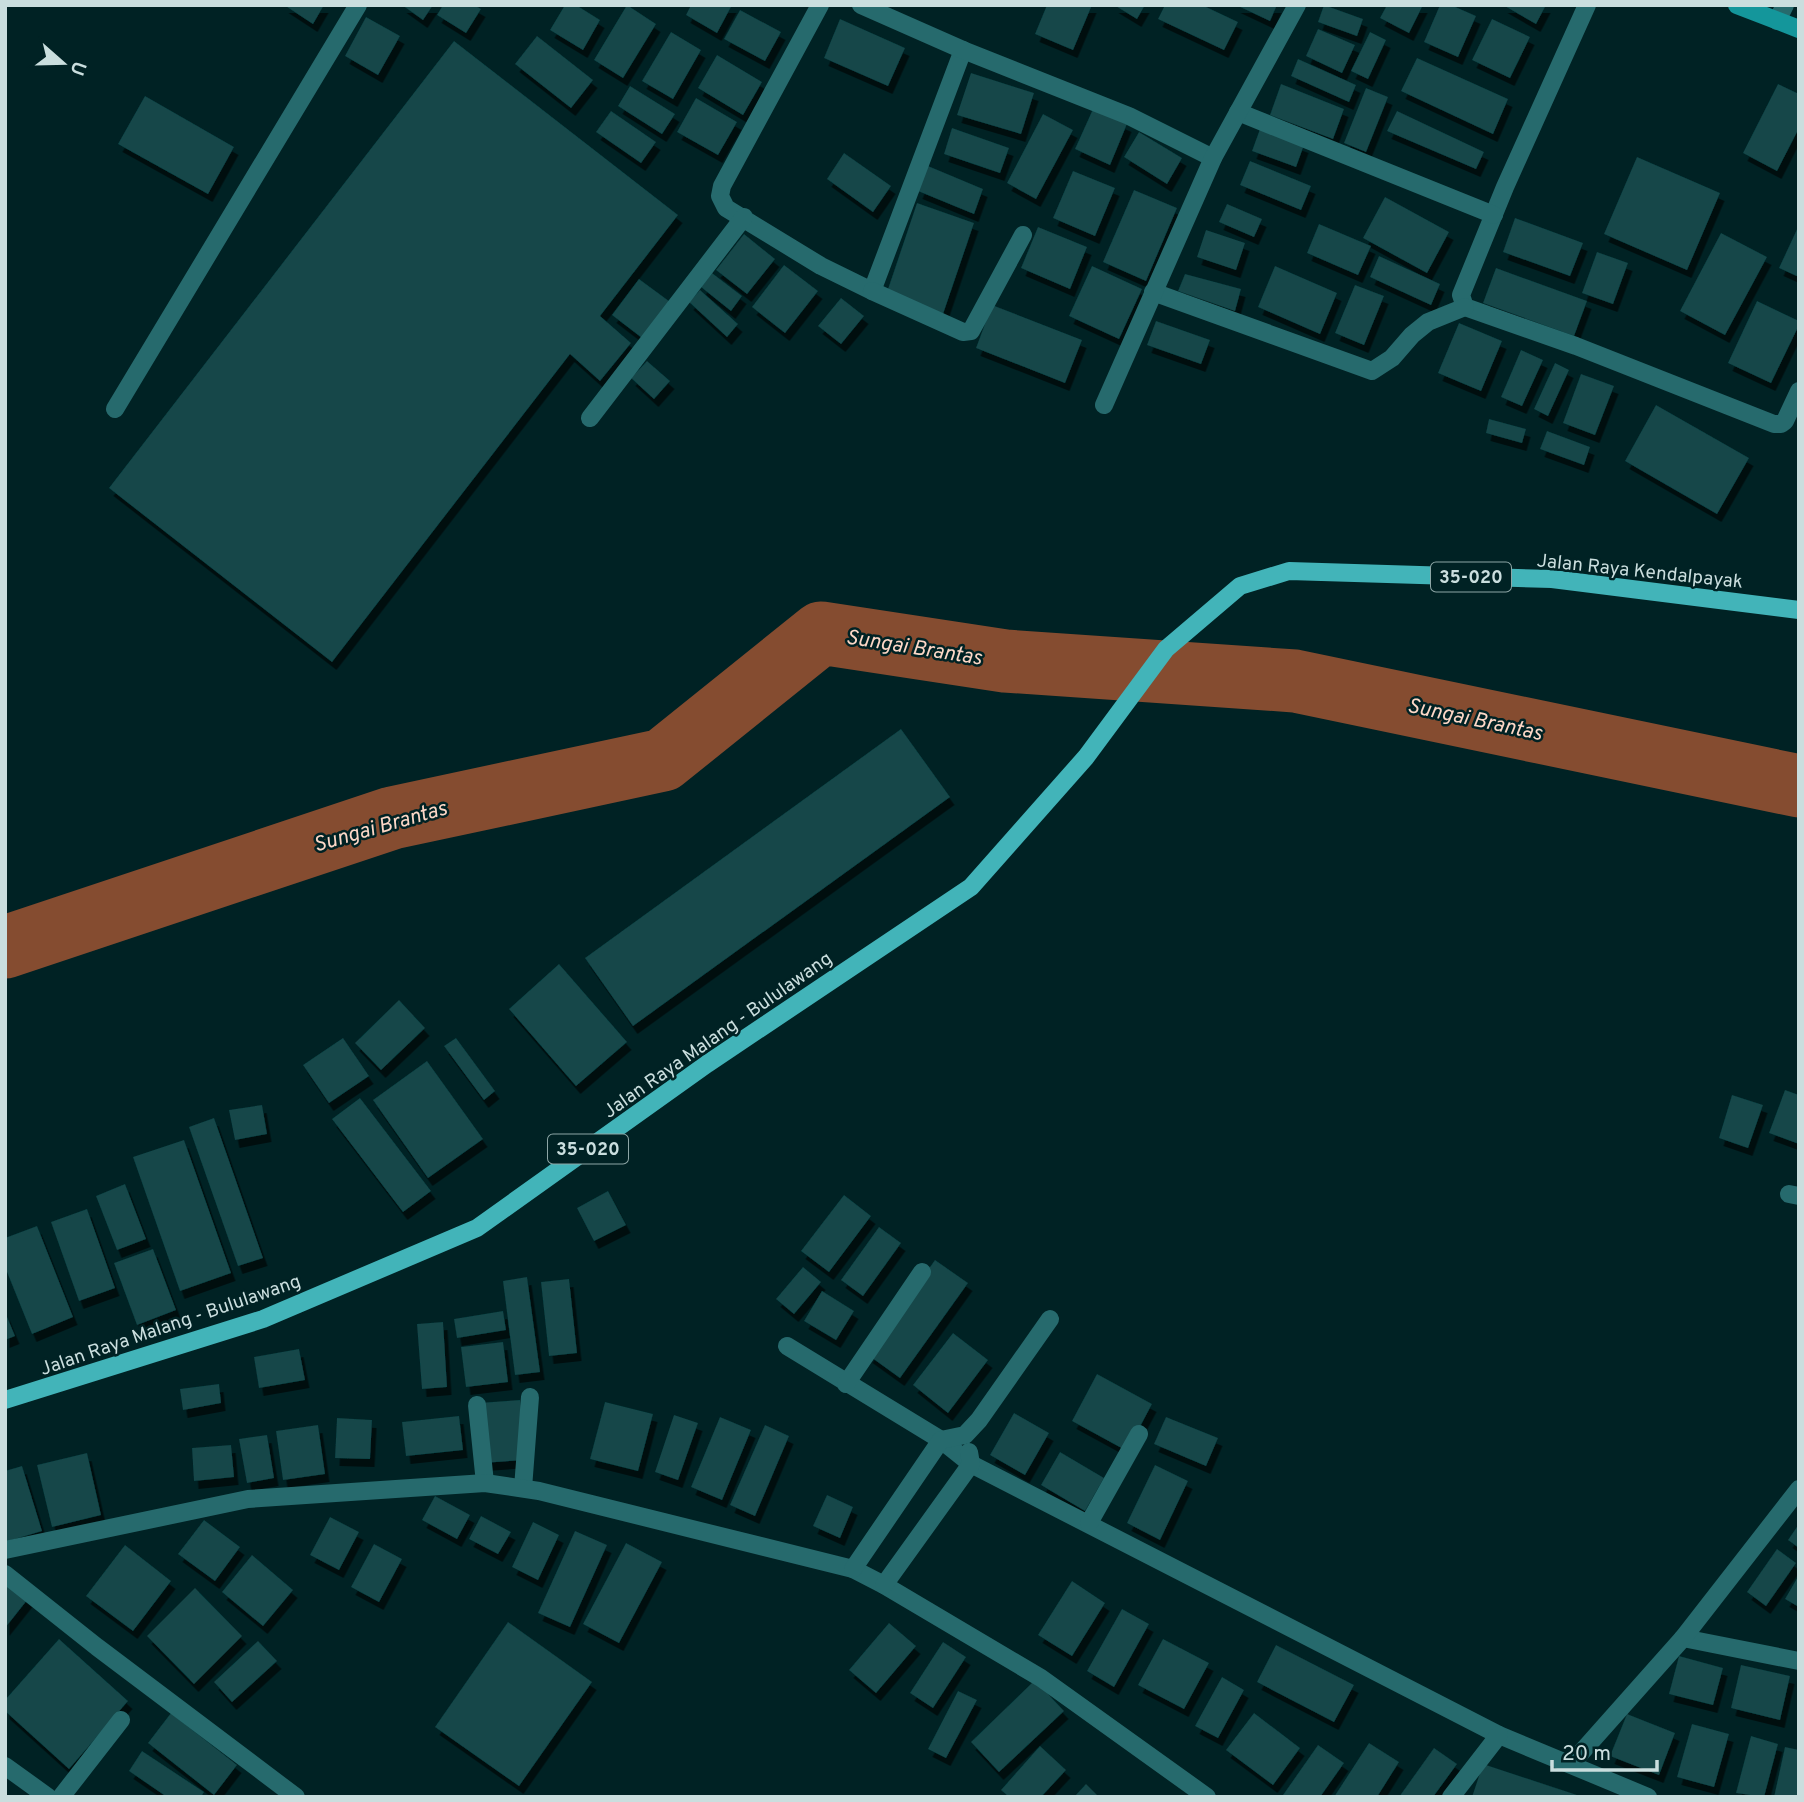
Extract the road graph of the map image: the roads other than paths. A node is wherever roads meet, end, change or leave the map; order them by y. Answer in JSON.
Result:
{"nodes":[{"id":1,"x":358,"y":5,"type":"edge"},
{"id":2,"x":820,"y":5,"type":"edge"},
{"id":3,"x":861,"y":5,"type":"edge"},
{"id":4,"x":1297,"y":5,"type":"edge"},
{"id":5,"x":1587,"y":5,"type":"edge"},
{"id":6,"x":1737,"y":5,"type":"edge"},
{"id":7,"x":1781,"y":13,"type":"edge"},
{"id":8,"x":1799,"y":29,"type":"edge"},
{"id":9,"x":963,"y":50,"type":"junction"},
{"id":10,"x":1238,"y":112,"type":"junction"},
{"id":11,"x":1213,"y":158,"type":"junction"},
{"id":12,"x":1494,"y":215,"type":"junction"},
{"id":13,"x":744,"y":217,"type":"junction"},
{"id":14,"x":1023,"y":235,"type":"dead end"},
{"id":15,"x":872,"y":291,"type":"junction"},
{"id":16,"x":1153,"y":292,"type":"junction"},
{"id":17,"x":1465,"y":307,"type":"junction"},
{"id":18,"x":1799,"y":391,"type":"edge"},
{"id":19,"x":1104,"y":405,"type":"dead end"},
{"id":20,"x":115,"y":409,"type":"dead end"},
{"id":21,"x":590,"y":418,"type":"dead end"},
{"id":22,"x":1799,"y":610,"type":"edge"},
{"id":23,"x":1166,"y":649,"type":"joint"},
{"id":24,"x":922,"y":1272,"type":"dead end"},
{"id":25,"x":1050,"y":1319,"type":"dead end"},
{"id":26,"x":787,"y":1346,"type":"dead end"},
{"id":27,"x":846,"y":1384,"type":"junction"},
{"id":28,"x":530,"y":1396,"type":"dead end"},
{"id":29,"x":5,"y":1400,"type":"edge"},
{"id":30,"x":477,"y":1405,"type":"dead end"},
{"id":31,"x":1139,"y":1434,"type":"dead end"},
{"id":32,"x":965,"y":1435,"type":"junction"},
{"id":33,"x":941,"y":1440,"type":"junction"},
{"id":34,"x":971,"y":1464,"type":"junction"},
{"id":35,"x":485,"y":1483,"type":"junction"},
{"id":36,"x":523,"y":1489,"type":"junction"},
{"id":37,"x":1799,"y":1489,"type":"edge"},
{"id":38,"x":1088,"y":1524,"type":"junction"},
{"id":39,"x":5,"y":1550,"type":"edge"},
{"id":40,"x":853,"y":1570,"type":"junction"},
{"id":41,"x":5,"y":1574,"type":"edge"},
{"id":42,"x":884,"y":1585,"type":"junction"},
{"id":43,"x":1683,"y":1638,"type":"junction"},
{"id":44,"x":1799,"y":1661,"type":"edge"},
{"id":45,"x":121,"y":1720,"type":"dead end"},
{"id":46,"x":1499,"y":1735,"type":"junction"},
{"id":47,"x":1572,"y":1764,"type":"junction"},
{"id":48,"x":5,"y":1766,"type":"edge"},
{"id":49,"x":48,"y":1797,"type":"edge"},
{"id":50,"x":61,"y":1797,"type":"edge"},
{"id":51,"x":296,"y":1797,"type":"edge"},
{"id":52,"x":1207,"y":1797,"type":"edge"},
{"id":53,"x":1451,"y":1797,"type":"edge"},
{"id":54,"x":1648,"y":1797,"type":"edge"}],
"edges":[{"from":1,"to":20,"type":"street"},
{"from":2,"to":13,"type":"street"},
{"from":3,"to":9,"type":"street"},
{"from":4,"to":10,"type":"street"},
{"from":5,"to":12,"type":"street"},
{"from":6,"to":7,"type":"main road"},
{"from":7,"to":8,"type":"main road"},
{"from":9,"to":11,"type":"street"},
{"from":9,"to":15,"type":"street"},
{"from":10,"to":11,"type":"street"},
{"from":10,"to":12,"type":"street"},
{"from":11,"to":16,"type":"street"},
{"from":12,"to":17,"type":"street"},
{"from":13,"to":15,"type":"street"},
{"from":13,"to":21,"type":"street"},
{"from":14,"to":15,"type":"street"},
{"from":16,"to":17,"type":"street"},
{"from":16,"to":19,"type":"street"},
{"from":17,"to":18,"type":"street"},
{"from":22,"to":23,"type":"main road","name":"Jalan Raya Kendalpayak","number":"35-020"},
{"from":23,"to":29,"type":"main road","name":"Jalan Raya Malang - Bululawang","number":"35-020"},
{"from":24,"to":27,"type":"street"},
{"from":25,"to":32,"type":"street"},
{"from":26,"to":27,"type":"street"},
{"from":27,"to":33,"type":"street"},
{"from":28,"to":36,"type":"street"},
{"from":30,"to":35,"type":"street"},
{"from":31,"to":38,"type":"street"},
{"from":32,"to":33,"type":"street"},
{"from":32,"to":34,"type":"street"},
{"from":33,"to":34,"type":"street"},
{"from":33,"to":40,"type":"street"},
{"from":34,"to":38,"type":"street"},
{"from":34,"to":42,"type":"street"},
{"from":35,"to":36,"type":"street"},
{"from":35,"to":39,"type":"street"},
{"from":36,"to":40,"type":"street"},
{"from":37,"to":43,"type":"street"},
{"from":38,"to":46,"type":"street"},
{"from":40,"to":42,"type":"street"},
{"from":41,"to":51,"type":"street"},
{"from":42,"to":52,"type":"street"},
{"from":43,"to":44,"type":"street"},
{"from":43,"to":47,"type":"street"},
{"from":45,"to":50,"type":"street"},
{"from":46,"to":47,"type":"street"},
{"from":46,"to":53,"type":"street"},
{"from":47,"to":54,"type":"street"},
{"from":48,"to":49,"type":"street"}]}
